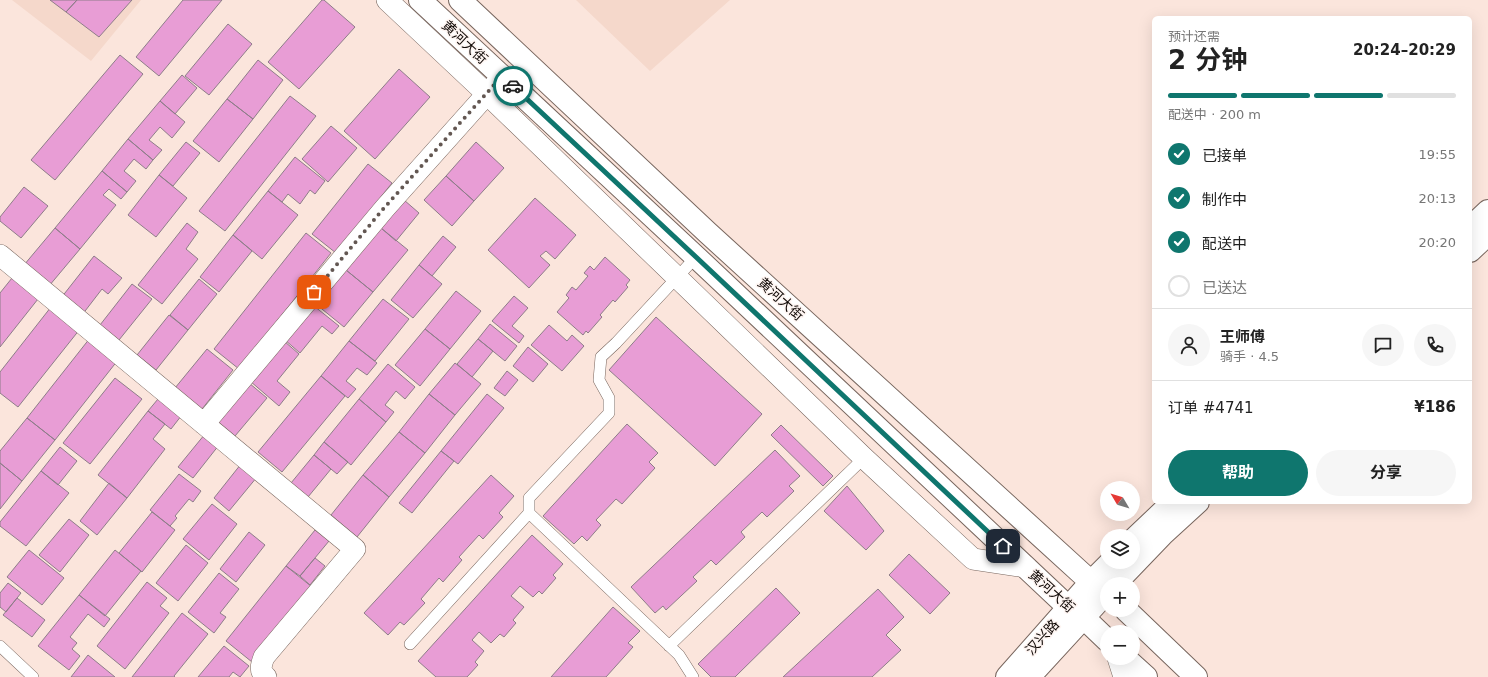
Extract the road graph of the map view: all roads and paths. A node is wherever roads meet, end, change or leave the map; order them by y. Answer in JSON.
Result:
{"nodes":[{"id":1,"x":387,"y":0,"type":"edge"},
{"id":2,"x":420,"y":0,"type":"edge"},
{"id":3,"x":460,"y":0,"type":"edge"},
{"id":4,"x":502,"y":76,"type":"junction"},
{"id":5,"x":487,"y":94,"type":"junction"},
{"id":6,"x":1488,"y":211,"type":"edge"},
{"id":7,"x":1472,"y":226,"type":"edge"},
{"id":8,"x":1488,"y":234,"type":"edge"},
{"id":9,"x":1472,"y":249,"type":"edge"},
{"id":10,"x":0,"y":255,"type":"edge"},
{"id":11,"x":696,"y":257,"type":"junction"},
{"id":12,"x":677,"y":278,"type":"junction"},
{"id":13,"x":204,"y":424,"type":"junction"},
{"id":14,"x":864,"y":458,"type":"junction"},
{"id":15,"x":1171,"y":504,"type":"edge"},
{"id":16,"x":1196,"y":504,"type":"edge"},
{"id":17,"x":529,"y":513,"type":"junction"},
{"id":18,"x":1140,"y":533,"type":"edge"},
{"id":19,"x":1026,"y":567,"type":"junction"},
{"id":20,"x":1108,"y":569,"type":"edge"},
{"id":21,"x":1122,"y":577,"type":"edge"},
{"id":22,"x":1099,"y":587,"type":"edge"},
{"id":23,"x":1075,"y":612,"type":"junction"},
{"id":24,"x":1133,"y":617,"type":"edge"},
{"id":25,"x":1100,"y":634,"type":"edge"},
{"id":26,"x":410,"y":644,"type":"dead end"},
{"id":27,"x":0,"y":646,"type":"edge"},
{"id":28,"x":669,"y":646,"type":"junction"},
{"id":29,"x":1120,"y":665,"type":"edge"},
{"id":30,"x":1133,"y":665,"type":"edge"},
{"id":31,"x":1031,"y":676,"type":"edge"},
{"id":32,"x":33,"y":677,"type":"edge"},
{"id":33,"x":266,"y":677,"type":"edge"},
{"id":34,"x":693,"y":677,"type":"edge"},
{"id":35,"x":1007,"y":677,"type":"edge"},
{"id":36,"x":1124,"y":677,"type":"edge"},
{"id":37,"x":1146,"y":677,"type":"edge"},
{"id":38,"x":1196,"y":677,"type":"edge"}],
"edges":[{"from":1,"to":5,"type":"street"},
{"from":2,"to":4,"type":"main road","name":"黄河大街"},
{"from":3,"to":22,"type":"main road","name":"黄河大街"},
{"from":4,"to":5,"type":"street"},
{"from":4,"to":11,"type":"main road","name":"黄河大街"},
{"from":5,"to":12,"type":"street"},
{"from":5,"to":13,"type":"street"},
{"from":6,"to":7,"type":"main road"},
{"from":8,"to":9,"type":"main road"},
{"from":10,"to":13,"type":"street"},
{"from":11,"to":12,"type":"lane"},
{"from":11,"to":19,"type":"main road","name":"黄河大街"},
{"from":12,"to":14,"type":"street"},
{"from":12,"to":17,"type":"lane"},
{"from":13,"to":33,"type":"street"},
{"from":14,"to":19,"type":"street"},
{"from":14,"to":28,"type":"lane"},
{"from":15,"to":18,"type":"main road"},
{"from":16,"to":21,"type":"main road"},
{"from":17,"to":26,"type":"lane"},
{"from":17,"to":28,"type":"lane"},
{"from":19,"to":23,"type":"main road","name":"黄河大街"},
{"from":20,"to":22,"type":"main road","name":"汉兴路"},
{"from":22,"to":23,"type":"main road","name":"汉兴路"},
{"from":23,"to":25,"type":"main road","name":"黄河大街"},
{"from":23,"to":31,"type":"main road","name":"汉兴路"},
{"from":23,"to":35,"type":"main road","name":"汉兴路"},
{"from":24,"to":38,"type":"main road"},
{"from":27,"to":32,"type":"lane"},
{"from":28,"to":34,"type":"lane"},
{"from":29,"to":36,"type":"street"},
{"from":30,"to":37,"type":"main road"}]}
